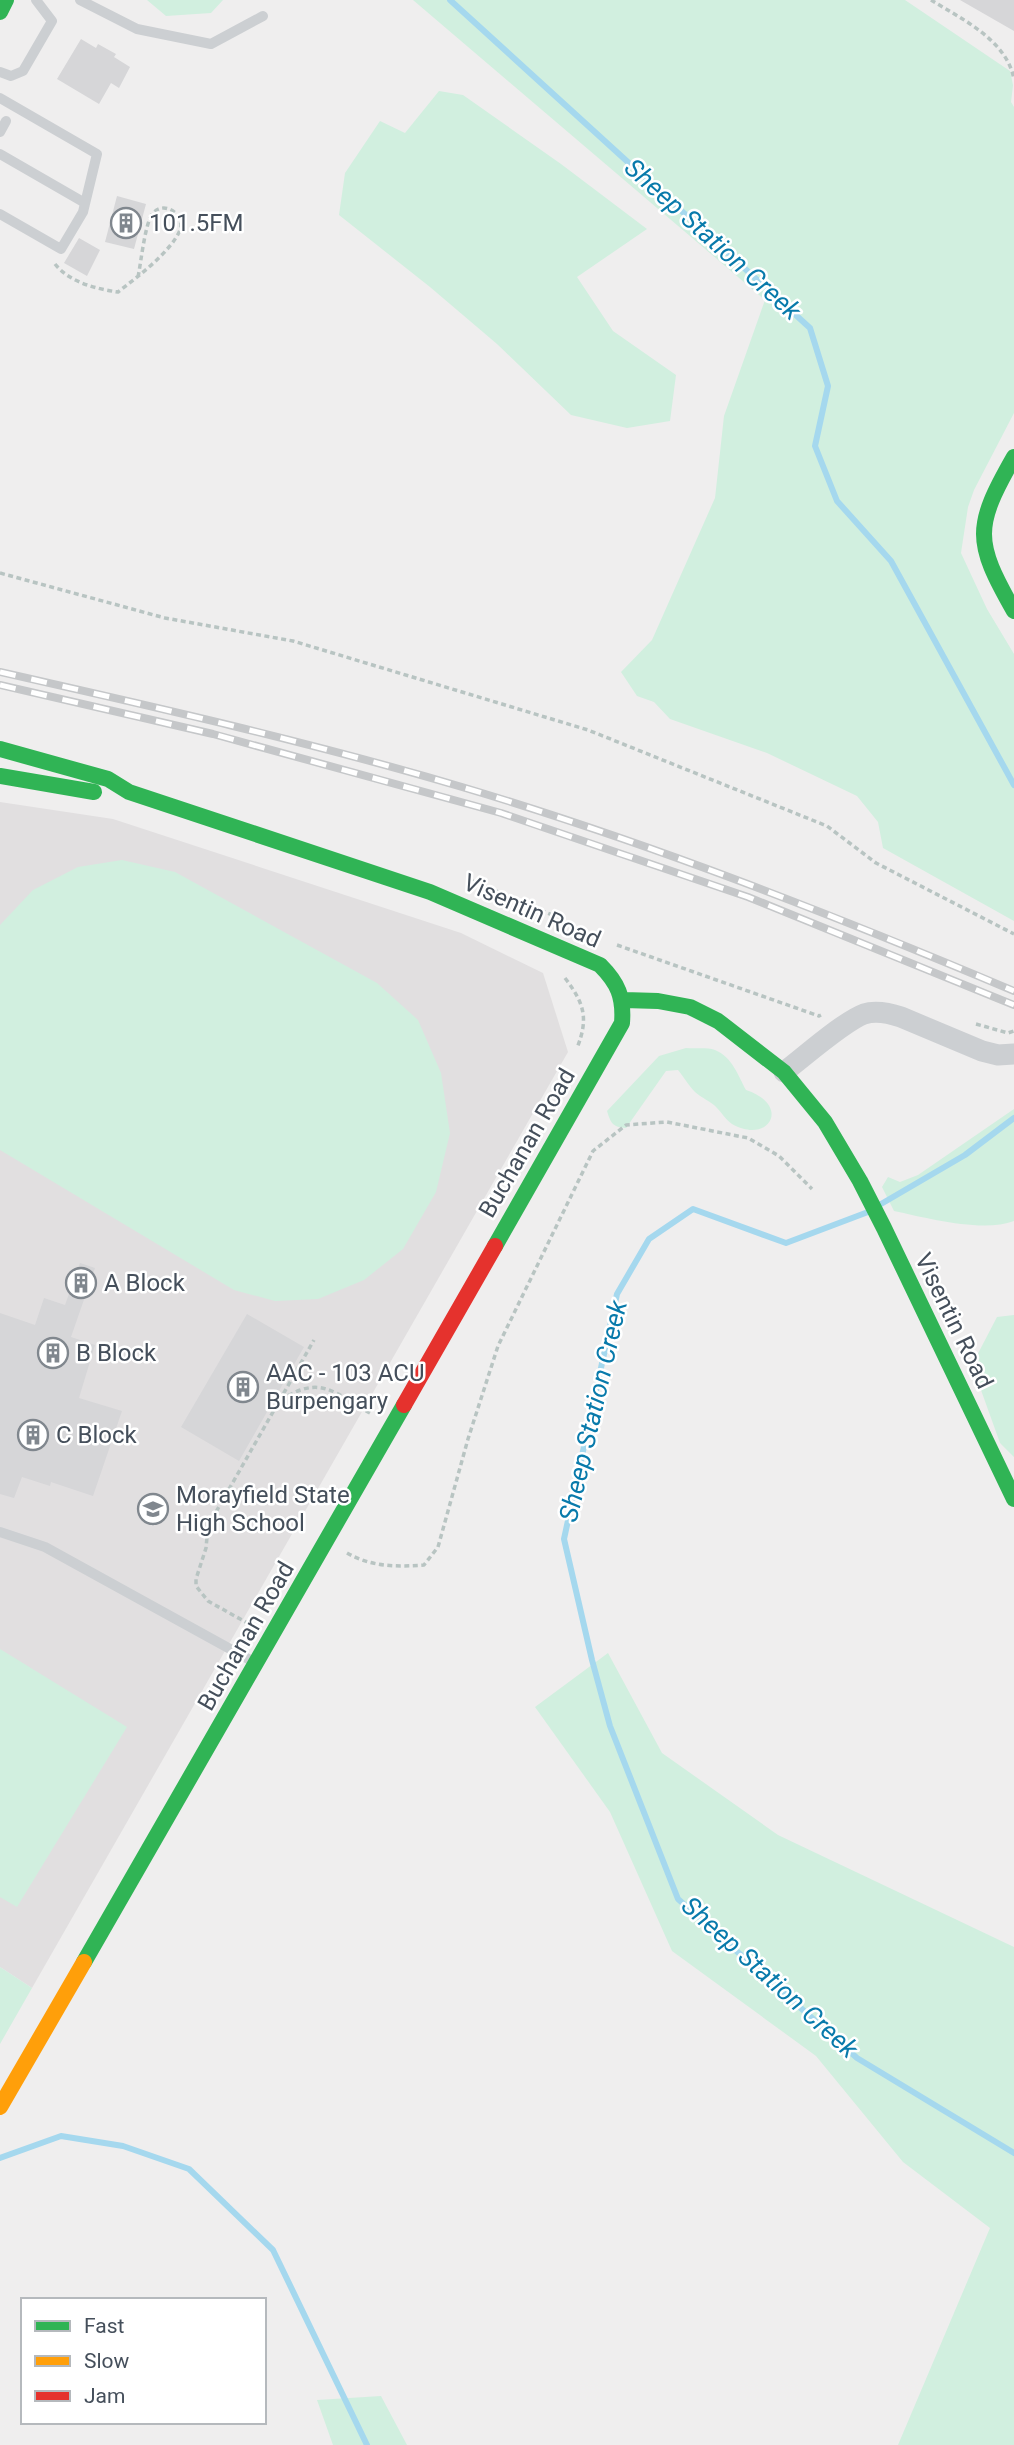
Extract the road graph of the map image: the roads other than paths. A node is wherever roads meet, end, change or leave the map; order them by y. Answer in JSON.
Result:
{"nodes":[{"id":1,"x":6,"y":0,"type":"edge"},
{"id":2,"x":36,"y":0,"type":"edge"},
{"id":3,"x":80,"y":0,"type":"edge"},
{"id":4,"x":0,"y":12,"type":"edge"},
{"id":5,"x":263,"y":16,"type":"dead end"},
{"id":6,"x":0,"y":72,"type":"edge"},
{"id":7,"x":0,"y":98,"type":"edge"},
{"id":8,"x":6,"y":121,"type":"dead end"},
{"id":9,"x":0,"y":132,"type":"edge"},
{"id":10,"x":0,"y":154,"type":"edge"},
{"id":11,"x":85,"y":202,"type":"junction"},
{"id":12,"x":0,"y":214,"type":"edge"},
{"id":13,"x":1014,"y":457,"type":"edge"},
{"id":14,"x":1014,"y":611,"type":"edge"},
{"id":15,"x":0,"y":749,"type":"edge"},
{"id":16,"x":0,"y":776,"type":"edge"},
{"id":17,"x":129,"y":792,"type":"junction"},
{"id":18,"x":624,"y":1000,"type":"junction"},
{"id":19,"x":1014,"y":1054,"type":"edge"},
{"id":20,"x":784,"y":1072,"type":"junction"},
{"id":21,"x":1014,"y":1499,"type":"edge"},
{"id":22,"x":0,"y":1532,"type":"edge"},
{"id":23,"x":257,"y":1664,"type":"junction"},
{"id":24,"x":0,"y":2107,"type":"edge"}],
"edges":[{"from":1,"to":4,"type":"main road"},
{"from":2,"to":6,"type":"lane"},
{"from":3,"to":5,"type":"lane"},
{"from":7,"to":11,"type":"lane"},
{"from":8,"to":9,"type":"lane"},
{"from":10,"to":11,"type":"lane"},
{"from":11,"to":12,"type":"lane"},
{"from":13,"to":14,"type":"main road"},
{"from":15,"to":17,"type":"main road","name":"Visentin Road"},
{"from":16,"to":17,"type":"main road","name":"Visentin Road"},
{"from":17,"to":18,"type":"main road","name":"Visentin Road"},
{"from":18,"to":20,"type":"main road","name":"Visentin Road"},
{"from":18,"to":23,"type":"main road","name":"Buchanan Road"},
{"from":19,"to":20,"type":"street"},
{"from":20,"to":21,"type":"main road","name":"Visentin Road"},
{"from":22,"to":23,"type":"lane"},
{"from":23,"to":24,"type":"main road","name":"Buchanan Road"}]}
